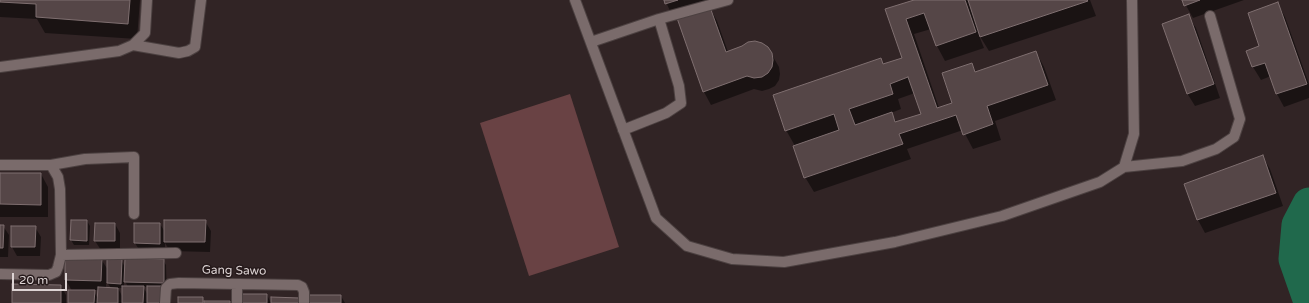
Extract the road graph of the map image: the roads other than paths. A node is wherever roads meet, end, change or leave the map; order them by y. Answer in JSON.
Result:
{"nodes":[{"id":1,"x":148,"y":0,"type":"edge"},
{"id":2,"x":201,"y":0,"type":"edge"},
{"id":3,"x":575,"y":0,"type":"edge"},
{"id":4,"x":728,"y":0,"type":"edge"},
{"id":5,"x":1132,"y":0,"type":"edge"},
{"id":6,"x":1210,"y":16,"type":"dead end"},
{"id":7,"x":658,"y":19,"type":"junction"},
{"id":8,"x":591,"y":42,"type":"junction"},
{"id":9,"x":133,"y":45,"type":"junction"},
{"id":10,"x":0,"y":67,"type":"edge"},
{"id":11,"x":623,"y":130,"type":"junction"},
{"id":12,"x":0,"y":165,"type":"edge"},
{"id":13,"x":51,"y":165,"type":"junction"},
{"id":14,"x":1124,"y":167,"type":"junction"},
{"id":15,"x":134,"y":214,"type":"dead end"},
{"id":16,"x":176,"y":253,"type":"dead end"},
{"id":17,"x":61,"y":255,"type":"junction"},
{"id":18,"x":0,"y":274,"type":"edge"},
{"id":19,"x":237,"y":284,"type":"junction"},
{"id":20,"x":166,"y":303,"type":"edge"},
{"id":21,"x":237,"y":303,"type":"edge"},
{"id":22,"x":304,"y":303,"type":"edge"}],
"edges":[{"from":1,"to":9,"type":"street"},
{"from":2,"to":9,"type":"street"},
{"from":3,"to":8,"type":"street"},
{"from":4,"to":7,"type":"street"},
{"from":5,"to":14,"type":"street"},
{"from":6,"to":14,"type":"street"},
{"from":7,"to":8,"type":"street"},
{"from":7,"to":11,"type":"street"},
{"from":8,"to":11,"type":"street"},
{"from":9,"to":10,"type":"street"},
{"from":11,"to":14,"type":"street"},
{"from":12,"to":13,"type":"street"},
{"from":13,"to":15,"type":"street"},
{"from":13,"to":17,"type":"street"},
{"from":16,"to":17,"type":"street"},
{"from":17,"to":18,"type":"street"},
{"from":19,"to":20,"type":"street","name":"Gang Sawo"},
{"from":19,"to":21,"type":"street"},
{"from":19,"to":22,"type":"street","name":"Gang Sawo"}]}
